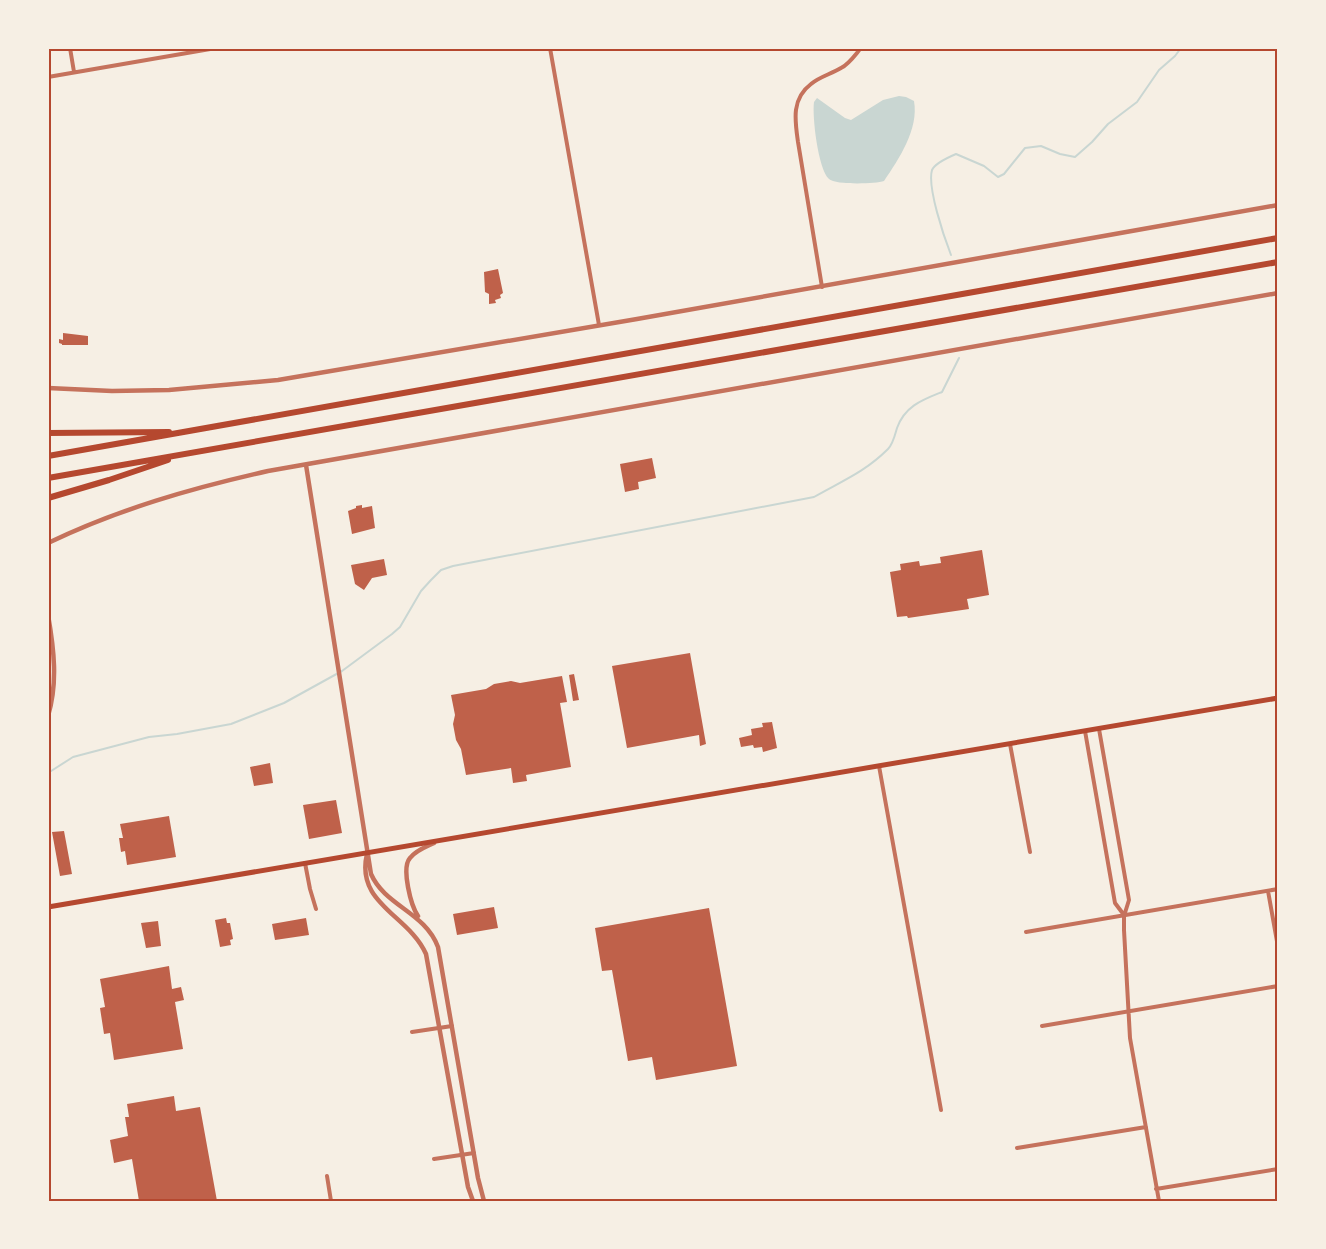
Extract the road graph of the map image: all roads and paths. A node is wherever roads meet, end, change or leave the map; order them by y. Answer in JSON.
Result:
{"nodes":[{"id":1,"x":70,"y":48,"type":"edge"},
{"id":2,"x":166,"y":48,"type":"edge"},
{"id":3,"x":216,"y":48,"type":"edge"},
{"id":4,"x":550,"y":48,"type":"edge"},
{"id":5,"x":861,"y":48,"type":"edge"},
{"id":6,"x":167,"y":56,"type":"junction"},
{"id":7,"x":74,"y":72,"type":"junction"},
{"id":8,"x":48,"y":77,"type":"edge"},
{"id":9,"x":1278,"y":206,"type":"edge"},
{"id":10,"x":1278,"y":238,"type":"edge"},
{"id":11,"x":1278,"y":262,"type":"edge"},
{"id":12,"x":822,"y":287,"type":"junction"},
{"id":13,"x":1278,"y":293,"type":"edge"},
{"id":14,"x":599,"y":326,"type":"junction"},
{"id":15,"x":48,"y":388,"type":"edge"},
{"id":16,"x":184,"y":432,"type":"junction"},
{"id":17,"x":48,"y":433,"type":"edge"},
{"id":18,"x":189,"y":453,"type":"junction"},
{"id":19,"x":48,"y":456,"type":"edge"},
{"id":20,"x":306,"y":465,"type":"junction"},
{"id":21,"x":48,"y":478,"type":"edge"},
{"id":22,"x":48,"y":498,"type":"edge"},
{"id":23,"x":48,"y":543,"type":"edge"},
{"id":24,"x":48,"y":615,"type":"edge"},
{"id":25,"x":1278,"y":698,"type":"edge"},
{"id":26,"x":48,"y":716,"type":"edge"},
{"id":27,"x":1099,"y":729,"type":"junction"},
{"id":28,"x":1085,"y":731,"type":"junction"},
{"id":29,"x":1010,"y":744,"type":"junction"},
{"id":30,"x":879,"y":766,"type":"junction"},
{"id":31,"x":437,"y":841,"type":"junction"},
{"id":32,"x":368,"y":852,"type":"junction"},
{"id":33,"x":1030,"y":852,"type":"dead end"},
{"id":34,"x":305,"y":863,"type":"junction"},
{"id":35,"x":1278,"y":889,"type":"edge"},
{"id":36,"x":1268,"y":891,"type":"junction"},
{"id":37,"x":48,"y":907,"type":"edge"},
{"id":38,"x":316,"y":909,"type":"dead end"},
{"id":39,"x":1124,"y":916,"type":"junction"},
{"id":40,"x":421,"y":921,"type":"junction"},
{"id":41,"x":1026,"y":932,"type":"dead end"},
{"id":42,"x":1278,"y":947,"type":"edge"},
{"id":43,"x":1278,"y":986,"type":"edge"},
{"id":44,"x":1128,"y":1012,"type":"junction"},
{"id":45,"x":452,"y":1026,"type":"junction"},
{"id":46,"x":1042,"y":1026,"type":"dead end"},
{"id":47,"x":439,"y":1028,"type":"junction"},
{"id":48,"x":412,"y":1032,"type":"dead end"},
{"id":49,"x":941,"y":1110,"type":"dead end"},
{"id":50,"x":1146,"y":1127,"type":"junction"},
{"id":51,"x":1017,"y":1148,"type":"dead end"},
{"id":52,"x":474,"y":1153,"type":"junction"},
{"id":53,"x":462,"y":1155,"type":"junction"},
{"id":54,"x":434,"y":1159,"type":"dead end"},
{"id":55,"x":1278,"y":1169,"type":"edge"},
{"id":56,"x":327,"y":1176,"type":"dead end"},
{"id":57,"x":1156,"y":1189,"type":"junction"},
{"id":58,"x":331,"y":1201,"type":"edge"},
{"id":59,"x":472,"y":1201,"type":"edge"},
{"id":60,"x":484,"y":1201,"type":"edge"},
{"id":61,"x":1158,"y":1201,"type":"edge"}],
"edges":[{"from":1,"to":7,"type":"street"},
{"from":2,"to":6,"type":"street"},
{"from":3,"to":6,"type":"street"},
{"from":4,"to":14,"type":"street"},
{"from":5,"to":12,"type":"street"},
{"from":6,"to":7,"type":"street"},
{"from":7,"to":8,"type":"street"},
{"from":9,"to":12,"type":"street"},
{"from":10,"to":16,"type":"highway"},
{"from":11,"to":18,"type":"highway"},
{"from":12,"to":14,"type":"street"},
{"from":13,"to":20,"type":"street"},
{"from":14,"to":15,"type":"street"},
{"from":16,"to":17,"type":"highway"},
{"from":16,"to":19,"type":"highway"},
{"from":18,"to":21,"type":"highway"},
{"from":18,"to":22,"type":"highway"},
{"from":20,"to":23,"type":"street"},
{"from":20,"to":32,"type":"street"},
{"from":24,"to":26,"type":"street"},
{"from":25,"to":27,"type":"main road"},
{"from":27,"to":28,"type":"main road"},
{"from":27,"to":39,"type":"street"},
{"from":28,"to":29,"type":"main road"},
{"from":28,"to":39,"type":"street"},
{"from":29,"to":30,"type":"main road"},
{"from":29,"to":33,"type":"street"},
{"from":30,"to":31,"type":"main road"},
{"from":30,"to":49,"type":"street"},
{"from":31,"to":32,"type":"main road"},
{"from":31,"to":40,"type":"street"},
{"from":32,"to":34,"type":"main road"},
{"from":32,"to":40,"type":"street"},
{"from":32,"to":47,"type":"street"},
{"from":34,"to":37,"type":"main road"},
{"from":34,"to":38,"type":"street"},
{"from":35,"to":36,"type":"street"},
{"from":36,"to":39,"type":"street"},
{"from":36,"to":42,"type":"street"},
{"from":39,"to":41,"type":"street"},
{"from":39,"to":44,"type":"street"},
{"from":40,"to":45,"type":"street"},
{"from":43,"to":44,"type":"street"},
{"from":44,"to":46,"type":"street"},
{"from":44,"to":50,"type":"street"},
{"from":45,"to":47,"type":"street"},
{"from":45,"to":52,"type":"street"},
{"from":47,"to":48,"type":"street"},
{"from":47,"to":53,"type":"street"},
{"from":50,"to":51,"type":"street"},
{"from":50,"to":57,"type":"street"},
{"from":52,"to":53,"type":"street"},
{"from":52,"to":60,"type":"street"},
{"from":53,"to":54,"type":"street"},
{"from":53,"to":59,"type":"street"},
{"from":55,"to":57,"type":"street"},
{"from":56,"to":58,"type":"street"},
{"from":57,"to":61,"type":"street"}]}
